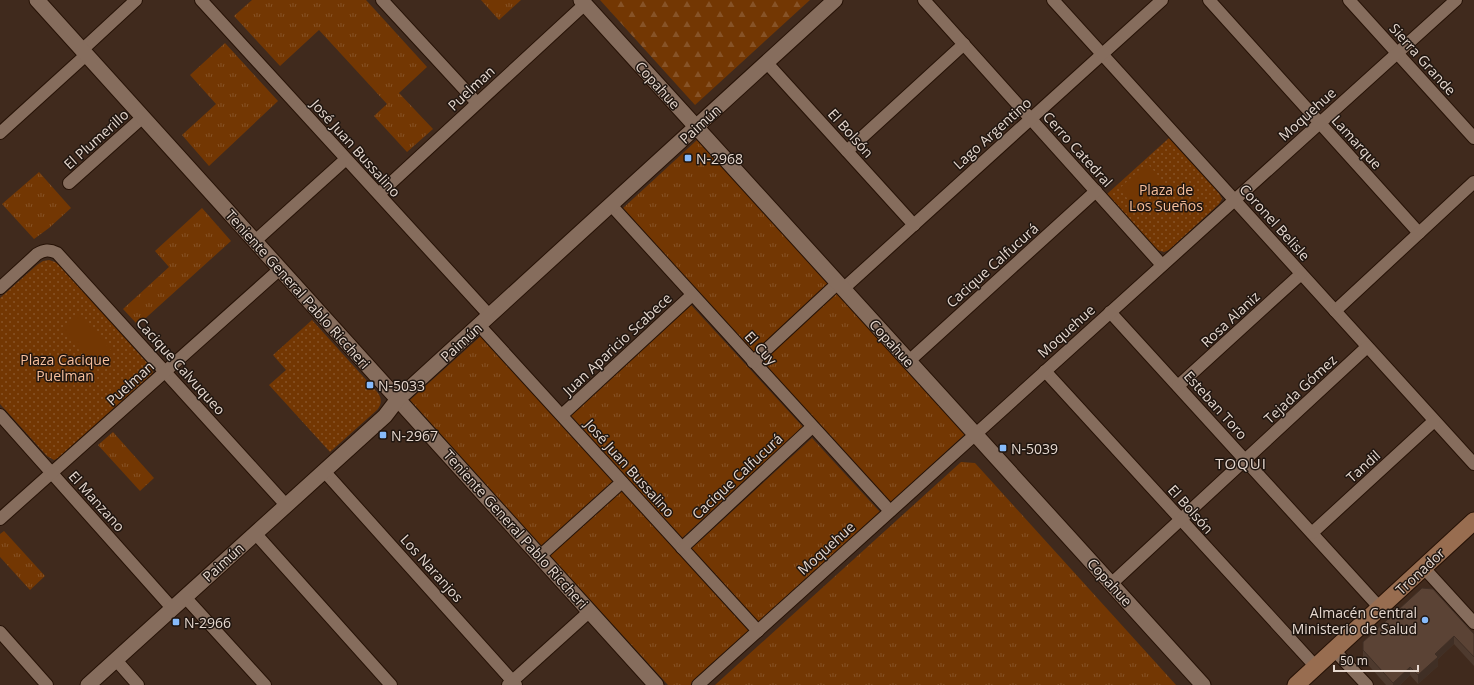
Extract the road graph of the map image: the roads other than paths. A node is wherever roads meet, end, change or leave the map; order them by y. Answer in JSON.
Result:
{"nodes":[{"id":1,"x":37,"y":0,"type":"edge"},
{"id":2,"x":136,"y":0,"type":"edge"},
{"id":3,"x":201,"y":0,"type":"edge"},
{"id":4,"x":382,"y":0,"type":"edge"},
{"id":5,"x":835,"y":0,"type":"edge"},
{"id":6,"x":924,"y":0,"type":"edge"},
{"id":7,"x":1053,"y":0,"type":"edge"},
{"id":8,"x":1162,"y":0,"type":"edge"},
{"id":9,"x":1208,"y":0,"type":"edge"},
{"id":10,"x":1349,"y":0,"type":"edge"},
{"id":11,"x":1456,"y":0,"type":"edge"},
{"id":12,"x":583,"y":2,"type":"edge"},
{"id":13,"x":964,"y":44,"type":"junction"},
{"id":14,"x":84,"y":52,"type":"junction"},
{"id":15,"x":1397,"y":53,"type":"junction"},
{"id":16,"x":1102,"y":54,"type":"junction"},
{"id":17,"x":767,"y":63,"type":"junction"},
{"id":18,"x":477,"y":103,"type":"junction"},
{"id":19,"x":143,"y":117,"type":"junction"},
{"id":20,"x":1031,"y":119,"type":"junction"},
{"id":21,"x":1320,"y":123,"type":"junction"},
{"id":22,"x":696,"y":127,"type":"junction"},
{"id":23,"x":0,"y":133,"type":"edge"},
{"id":24,"x":1474,"y":138,"type":"edge"},
{"id":25,"x":847,"y":151,"type":"junction"},
{"id":26,"x":346,"y":158,"type":"junction"},
{"id":27,"x":1474,"y":182,"type":"edge"},
{"id":28,"x":69,"y":183,"type":"dead end"},
{"id":29,"x":1096,"y":191,"type":"junction"},
{"id":30,"x":379,"y":194,"type":"junction"},
{"id":31,"x":1234,"y":200,"type":"junction"},
{"id":32,"x":610,"y":205,"type":"junction"},
{"id":33,"x":914,"y":225,"type":"junction"},
{"id":34,"x":1419,"y":233,"type":"junction"},
{"id":35,"x":255,"y":241,"type":"junction"},
{"id":36,"x":1162,"y":265,"type":"junction"},
{"id":37,"x":280,"y":269,"type":"junction"},
{"id":38,"x":1301,"y":274,"type":"junction"},
{"id":39,"x":840,"y":286,"type":"junction"},
{"id":40,"x":0,"y":288,"type":"edge"},
{"id":41,"x":692,"y":294,"type":"junction"},
{"id":42,"x":1335,"y":311,"type":"junction"},
{"id":43,"x":1110,"y":312,"type":"junction"},
{"id":44,"x":484,"y":320,"type":"junction"},
{"id":45,"x":1368,"y":347,"type":"junction"},
{"id":46,"x":908,"y":361,"type":"junction"},
{"id":47,"x":753,"y":362,"type":"junction"},
{"id":48,"x":1045,"y":371,"type":"junction"},
{"id":49,"x":166,"y":372,"type":"junction"},
{"id":50,"x":1178,"y":386,"type":"junction"},
{"id":51,"x":398,"y":399,"type":"junction"},
{"id":52,"x":0,"y":415,"type":"edge"},
{"id":53,"x":562,"y":415,"type":"junction"},
{"id":54,"x":1434,"y":420,"type":"junction"},
{"id":55,"x":812,"y":427,"type":"junction"},
{"id":56,"x":975,"y":434,"type":"junction"},
{"id":57,"x":1245,"y":460,"type":"junction"},
{"id":58,"x":1474,"y":464,"type":"edge"},
{"id":59,"x":324,"y":471,"type":"junction"},
{"id":60,"x":52,"y":473,"type":"junction"},
{"id":61,"x":622,"y":482,"type":"junction"},
{"id":62,"x":286,"y":505,"type":"junction"},
{"id":63,"x":890,"y":511,"type":"junction"},
{"id":64,"x":0,"y":519,"type":"edge"},
{"id":65,"x":1181,"y":519,"type":"junction"},
{"id":66,"x":1474,"y":521,"type":"edge"},
{"id":67,"x":256,"y":533,"type":"junction"},
{"id":68,"x":1312,"y":533,"type":"junction"},
{"id":69,"x":682,"y":548,"type":"junction"},
{"id":70,"x":540,"y":556,"type":"junction"},
{"id":71,"x":1424,"y":568,"type":"junction"},
{"id":72,"x":1111,"y":584,"type":"junction"},
{"id":73,"x":185,"y":596,"type":"junction"},
{"id":74,"x":172,"y":608,"type":"junction"},
{"id":75,"x":1380,"y":608,"type":"junction"},
{"id":76,"x":590,"y":611,"type":"junction"},
{"id":77,"x":1474,"y":623,"type":"edge"},
{"id":78,"x":758,"y":631,"type":"junction"},
{"id":79,"x":0,"y":632,"type":"edge"},
{"id":80,"x":1334,"y":650,"type":"junction"},
{"id":81,"x":116,"y":660,"type":"junction"},
{"id":82,"x":1316,"y":667,"type":"junction"},
{"id":83,"x":512,"y":684,"type":"edge"},
{"id":84,"x":47,"y":685,"type":"edge"},
{"id":85,"x":88,"y":685,"type":"edge"},
{"id":86,"x":138,"y":685,"type":"edge"},
{"id":87,"x":265,"y":685,"type":"edge"},
{"id":88,"x":391,"y":685,"type":"edge"},
{"id":89,"x":656,"y":685,"type":"edge"},
{"id":90,"x":698,"y":685,"type":"edge"},
{"id":91,"x":1203,"y":685,"type":"edge"},
{"id":92,"x":1296,"y":685,"type":"edge"},
{"id":93,"x":1367,"y":685,"type":"edge"}],
"edges":[{"from":1,"to":14,"type":"street","name":"Teniente General Pablo Riccheri"},
{"from":2,"to":14,"type":"street"},
{"from":3,"to":26,"type":"street","name":"José Juan Bussalino"},
{"from":4,"to":18,"type":"street"},
{"from":5,"to":17,"type":"street","name":"Paimún"},
{"from":6,"to":13,"type":"street","name":"Cerro Catedral"},
{"from":7,"to":16,"type":"street","name":"Coronel Belisle"},
{"from":8,"to":16,"type":"street","name":"Lago Argentino"},
{"from":9,"to":21,"type":"street","name":"Lamarque"},
{"from":10,"to":15,"type":"street","name":"Sierra Grande"},
{"from":11,"to":15,"type":"street","name":"Moquehue"},
{"from":12,"to":18,"type":"street","name":"Puelman"},
{"from":12,"to":22,"type":"street","name":"Copahue"},
{"from":13,"to":20,"type":"street","name":"Cerro Catedral"},
{"from":13,"to":25,"type":"street"},
{"from":14,"to":19,"type":"street","name":"Teniente General Pablo Riccheri"},
{"from":14,"to":23,"type":"street"},
{"from":15,"to":21,"type":"street","name":"Moquehue"},
{"from":15,"to":24,"type":"street","name":"Sierra Grande"},
{"from":16,"to":20,"type":"street","name":"Lago Argentino"},
{"from":16,"to":31,"type":"street","name":"Coronel Belisle"},
{"from":17,"to":22,"type":"street","name":"Paimún"},
{"from":17,"to":25,"type":"street","name":"El Bolsón"},
{"from":18,"to":30,"type":"street","name":"Puelman"},
{"from":19,"to":28,"type":"street","name":"El Plumerillo"},
{"from":19,"to":35,"type":"street","name":"Teniente General Pablo Riccheri"},
{"from":20,"to":29,"type":"street","name":"Cerro Catedral"},
{"from":20,"to":33,"type":"street","name":"Lago Argentino"},
{"from":21,"to":31,"type":"street","name":"Moquehue"},
{"from":21,"to":34,"type":"street","name":"Lamarque"},
{"from":22,"to":32,"type":"street","name":"Paimún"},
{"from":22,"to":39,"type":"street","name":"Copahue"},
{"from":25,"to":33,"type":"street","name":"El Bolsón"},
{"from":26,"to":30,"type":"street","name":"José Juan Bussalino"},
{"from":26,"to":35,"type":"street"},
{"from":27,"to":34,"type":"street"},
{"from":29,"to":36,"type":"street","name":"Cerro Catedral"},
{"from":29,"to":46,"type":"street","name":"Cacique Calfucurá"},
{"from":30,"to":44,"type":"street","name":"José Juan Bussalino"},
{"from":31,"to":36,"type":"street","name":"Moquehue"},
{"from":31,"to":38,"type":"street","name":"Coronel Belisle"},
{"from":32,"to":41,"type":"street","name":"El Cuy"},
{"from":32,"to":44,"type":"street","name":"Paimún"},
{"from":33,"to":39,"type":"street","name":"Lago Argentino"},
{"from":34,"to":42,"type":"street"},
{"from":35,"to":37,"type":"street","name":"Teniente General Pablo Riccheri"},
{"from":36,"to":43,"type":"street","name":"Moquehue"},
{"from":37,"to":49,"type":"street","name":"Puelman"},
{"from":37,"to":51,"type":"street","name":"Teniente General Pablo Riccheri"},
{"from":38,"to":42,"type":"street","name":"Coronel Belisle"},
{"from":38,"to":50,"type":"street","name":"Rosa Alaniz"},
{"from":39,"to":46,"type":"street","name":"Copahue"},
{"from":39,"to":47,"type":"street","name":"Lago Argentino"},
{"from":40,"to":49,"type":"street","name":"Cacique Calvuqueo"},
{"from":41,"to":47,"type":"street","name":"El Cuy"},
{"from":41,"to":53,"type":"street","name":"Juan Aparicio Scabece"},
{"from":42,"to":45,"type":"street","name":"Coronel Belisle"},
{"from":43,"to":48,"type":"street","name":"Moquehue"},
{"from":43,"to":50,"type":"street","name":"Esteban Toro"},
{"from":44,"to":51,"type":"street","name":"Paimún"},
{"from":44,"to":53,"type":"street","name":"José Juan Bussalino"},
{"from":45,"to":54,"type":"street","name":"Coronel Belisle"},
{"from":45,"to":57,"type":"street","name":"Tejada Gómez"},
{"from":46,"to":56,"type":"street","name":"Copahue"},
{"from":47,"to":55,"type":"street","name":"El Cuy"},
{"from":48,"to":56,"type":"street","name":"Moquehue"},
{"from":48,"to":65,"type":"street","name":"El Bolsón"},
{"from":49,"to":60,"type":"street","name":"Puelman"},
{"from":49,"to":62,"type":"street","name":"Cacique Calvuqueo"},
{"from":50,"to":57,"type":"street","name":"Esteban Toro"},
{"from":51,"to":59,"type":"street","name":"Paimún"},
{"from":51,"to":70,"type":"street","name":"Teniente General Pablo Riccheri"},
{"from":52,"to":60,"type":"street","name":"El Manzano"},
{"from":53,"to":61,"type":"street","name":"José Juan Bussalino"},
{"from":54,"to":58,"type":"street","name":"Coronel Belisle"},
{"from":54,"to":68,"type":"street","name":"Tandil"},
{"from":55,"to":63,"type":"street","name":"El Cuy"},
{"from":55,"to":69,"type":"street","name":"Cacique Calfucurá"},
{"from":56,"to":63,"type":"street","name":"Moquehue"},
{"from":56,"to":72,"type":"street","name":"Copahue"},
{"from":57,"to":65,"type":"street","name":"Tejada Gómez"},
{"from":57,"to":68,"type":"street","name":"Esteban Toro"},
{"from":59,"to":62,"type":"street","name":"Paimún"},
{"from":59,"to":83,"type":"street","name":"Los Naranjos"},
{"from":60,"to":64,"type":"street","name":"Puelman"},
{"from":60,"to":74,"type":"street","name":"El Manzano"},
{"from":61,"to":69,"type":"street","name":"José Juan Bussalino"},
{"from":61,"to":70,"type":"street"},
{"from":62,"to":67,"type":"street","name":"Paimún"},
{"from":63,"to":78,"type":"street","name":"Moquehue"},
{"from":65,"to":72,"type":"street","name":"Tejada Gómez"},
{"from":65,"to":82,"type":"street","name":"El Bolsón"},
{"from":66,"to":71,"type":"main road","name":"Tronador"},
{"from":67,"to":73,"type":"street","name":"Paimún"},
{"from":67,"to":88,"type":"street"},
{"from":68,"to":75,"type":"street","name":"Esteban Toro"},
{"from":69,"to":78,"type":"street","name":"José Juan Bussalino"},
{"from":70,"to":76,"type":"street","name":"Teniente General Pablo Riccheri"},
{"from":71,"to":75,"type":"main road","name":"Tronador"},
{"from":71,"to":77,"type":"street"},
{"from":72,"to":91,"type":"street","name":"Copahue"},
{"from":73,"to":74,"type":"street","name":"Paimún"},
{"from":73,"to":87,"type":"street"},
{"from":74,"to":81,"type":"street","name":"Paimún"},
{"from":75,"to":80,"type":"main road","name":"Tronador"},
{"from":76,"to":83,"type":"street"},
{"from":76,"to":89,"type":"street","name":"Teniente General Pablo Riccheri"},
{"from":78,"to":90,"type":"street","name":"Moquehue"},
{"from":79,"to":84,"type":"street"},
{"from":80,"to":82,"type":"main road","name":"Tronador"},
{"from":80,"to":93,"type":"street"},
{"from":81,"to":85,"type":"street","name":"Paimún"},
{"from":81,"to":86,"type":"street"},
{"from":82,"to":92,"type":"main road","name":"Tronador"}]}
